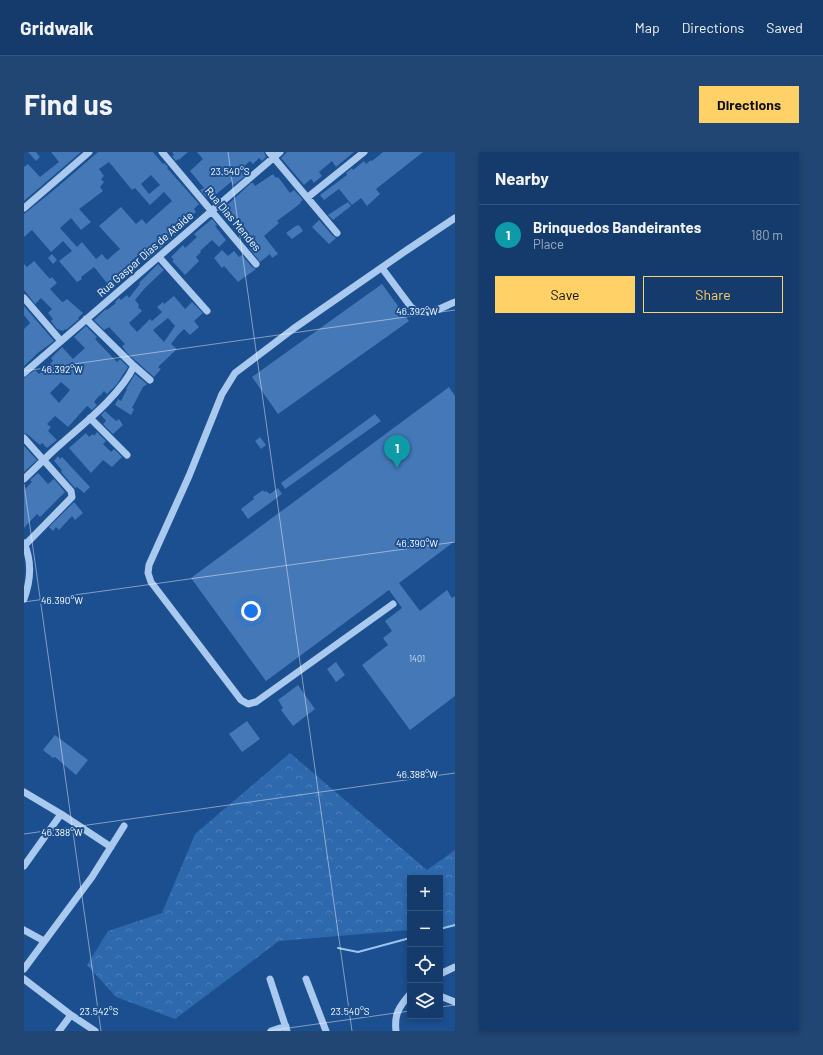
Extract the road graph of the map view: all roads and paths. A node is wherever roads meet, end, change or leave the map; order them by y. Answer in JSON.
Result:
{"nodes":[{"id":1,"x":89,"y":152,"type":"edge"},
{"id":2,"x":162,"y":152,"type":"edge"},
{"id":3,"x":280,"y":152,"type":"edge"},
{"id":4,"x":364,"y":152,"type":"edge"},
{"id":5,"x":271,"y":155,"type":"edge"},
{"id":6,"x":308,"y":197,"type":"junction"},
{"id":7,"x":24,"y":208,"type":"edge"},
{"id":8,"x":212,"y":211,"type":"junction"},
{"id":9,"x":455,"y":218,"type":"edge"},
{"id":10,"x":337,"y":233,"type":"dead end"},
{"id":11,"x":159,"y":256,"type":"junction"},
{"id":12,"x":256,"y":264,"type":"dead end"},
{"id":13,"x":382,"y":268,"type":"junction"},
{"id":14,"x":24,"y":298,"type":"edge"},
{"id":15,"x":455,"y":302,"type":"edge"},
{"id":16,"x":207,"y":311,"type":"dead end"},
{"id":17,"x":86,"y":319,"type":"junction"},
{"id":18,"x":61,"y":341,"type":"junction"},
{"id":19,"x":134,"y":366,"type":"junction"},
{"id":20,"x":24,"y":373,"type":"edge"},
{"id":21,"x":150,"y":380,"type":"dead end"},
{"id":22,"x":90,"y":418,"type":"junction"},
{"id":23,"x":24,"y":438,"type":"edge"},
{"id":24,"x":127,"y":455,"type":"dead end"},
{"id":25,"x":44,"y":460,"type":"junction"},
{"id":26,"x":24,"y":479,"type":"edge"},
{"id":27,"x":24,"y":544,"type":"edge"},
{"id":28,"x":24,"y":599,"type":"edge"},
{"id":29,"x":393,"y":604,"type":"dead end"},
{"id":30,"x":24,"y":792,"type":"edge"},
{"id":31,"x":61,"y":814,"type":"junction"},
{"id":32,"x":124,"y":826,"type":"dead end"},
{"id":33,"x":111,"y":847,"type":"junction"},
{"id":34,"x":24,"y":866,"type":"edge"},
{"id":35,"x":24,"y":930,"type":"edge"},
{"id":36,"x":44,"y":941,"type":"junction"},
{"id":37,"x":455,"y":966,"type":"edge"},
{"id":38,"x":24,"y":968,"type":"edge"},
{"id":39,"x":443,"y":972,"type":"edge"},
{"id":40,"x":24,"y":979,"type":"edge"},
{"id":41,"x":270,"y":979,"type":"dead end"},
{"id":42,"x":306,"y":979,"type":"dead end"},
{"id":43,"x":443,"y":997,"type":"edge"},
{"id":44,"x":407,"y":998,"type":"edge"},
{"id":45,"x":455,"y":1002,"type":"edge"},
{"id":46,"x":71,"y":1015,"type":"junction"},
{"id":47,"x":286,"y":1028,"type":"edge"},
{"id":48,"x":59,"y":1031,"type":"edge"},
{"id":49,"x":95,"y":1031,"type":"edge"},
{"id":50,"x":271,"y":1031,"type":"edge"},
{"id":51,"x":326,"y":1031,"type":"edge"},
{"id":52,"x":396,"y":1031,"type":"edge"}],
"edges":[{"from":1,"to":7,"type":"street"},
{"from":2,"to":8,"type":"street","name":"Rua Dias Mendes"},
{"from":3,"to":5,"type":"street","name":"Rua Gaspar Dias de Ataíde"},
{"from":4,"to":6,"type":"street"},
{"from":5,"to":6,"type":"street"},
{"from":5,"to":8,"type":"street","name":"Rua Gaspar Dias de Ataíde"},
{"from":6,"to":10,"type":"street"},
{"from":8,"to":11,"type":"street","name":"Rua Gaspar Dias de Ataíde"},
{"from":8,"to":12,"type":"street","name":"Rua Dias Mendes"},
{"from":9,"to":13,"type":"street"},
{"from":11,"to":16,"type":"street"},
{"from":11,"to":17,"type":"street","name":"Rua Gaspar Dias de Ataíde"},
{"from":13,"to":15,"type":"street"},
{"from":13,"to":29,"type":"street"},
{"from":14,"to":18,"type":"street"},
{"from":17,"to":18,"type":"street","name":"Rua Gaspar Dias de Ataíde"},
{"from":17,"to":19,"type":"street"},
{"from":18,"to":20,"type":"street","name":"Rua Gaspar Dias de Ataíde"},
{"from":19,"to":21,"type":"street"},
{"from":19,"to":22,"type":"street"},
{"from":22,"to":24,"type":"street"},
{"from":22,"to":25,"type":"street"},
{"from":23,"to":25,"type":"street"},
{"from":25,"to":26,"type":"street"},
{"from":25,"to":27,"type":"street"},
{"from":27,"to":28,"type":"street"},
{"from":30,"to":31,"type":"street"},
{"from":31,"to":33,"type":"street"},
{"from":31,"to":34,"type":"street"},
{"from":32,"to":33,"type":"street"},
{"from":33,"to":36,"type":"street"},
{"from":35,"to":36,"type":"street"},
{"from":36,"to":38,"type":"street"},
{"from":37,"to":39,"type":"street"},
{"from":40,"to":46,"type":"street"},
{"from":41,"to":47,"type":"street"},
{"from":42,"to":51,"type":"street"},
{"from":43,"to":45,"type":"street"},
{"from":44,"to":52,"type":"street"},
{"from":46,"to":48,"type":"street"},
{"from":46,"to":49,"type":"street"},
{"from":47,"to":50,"type":"street"}]}
